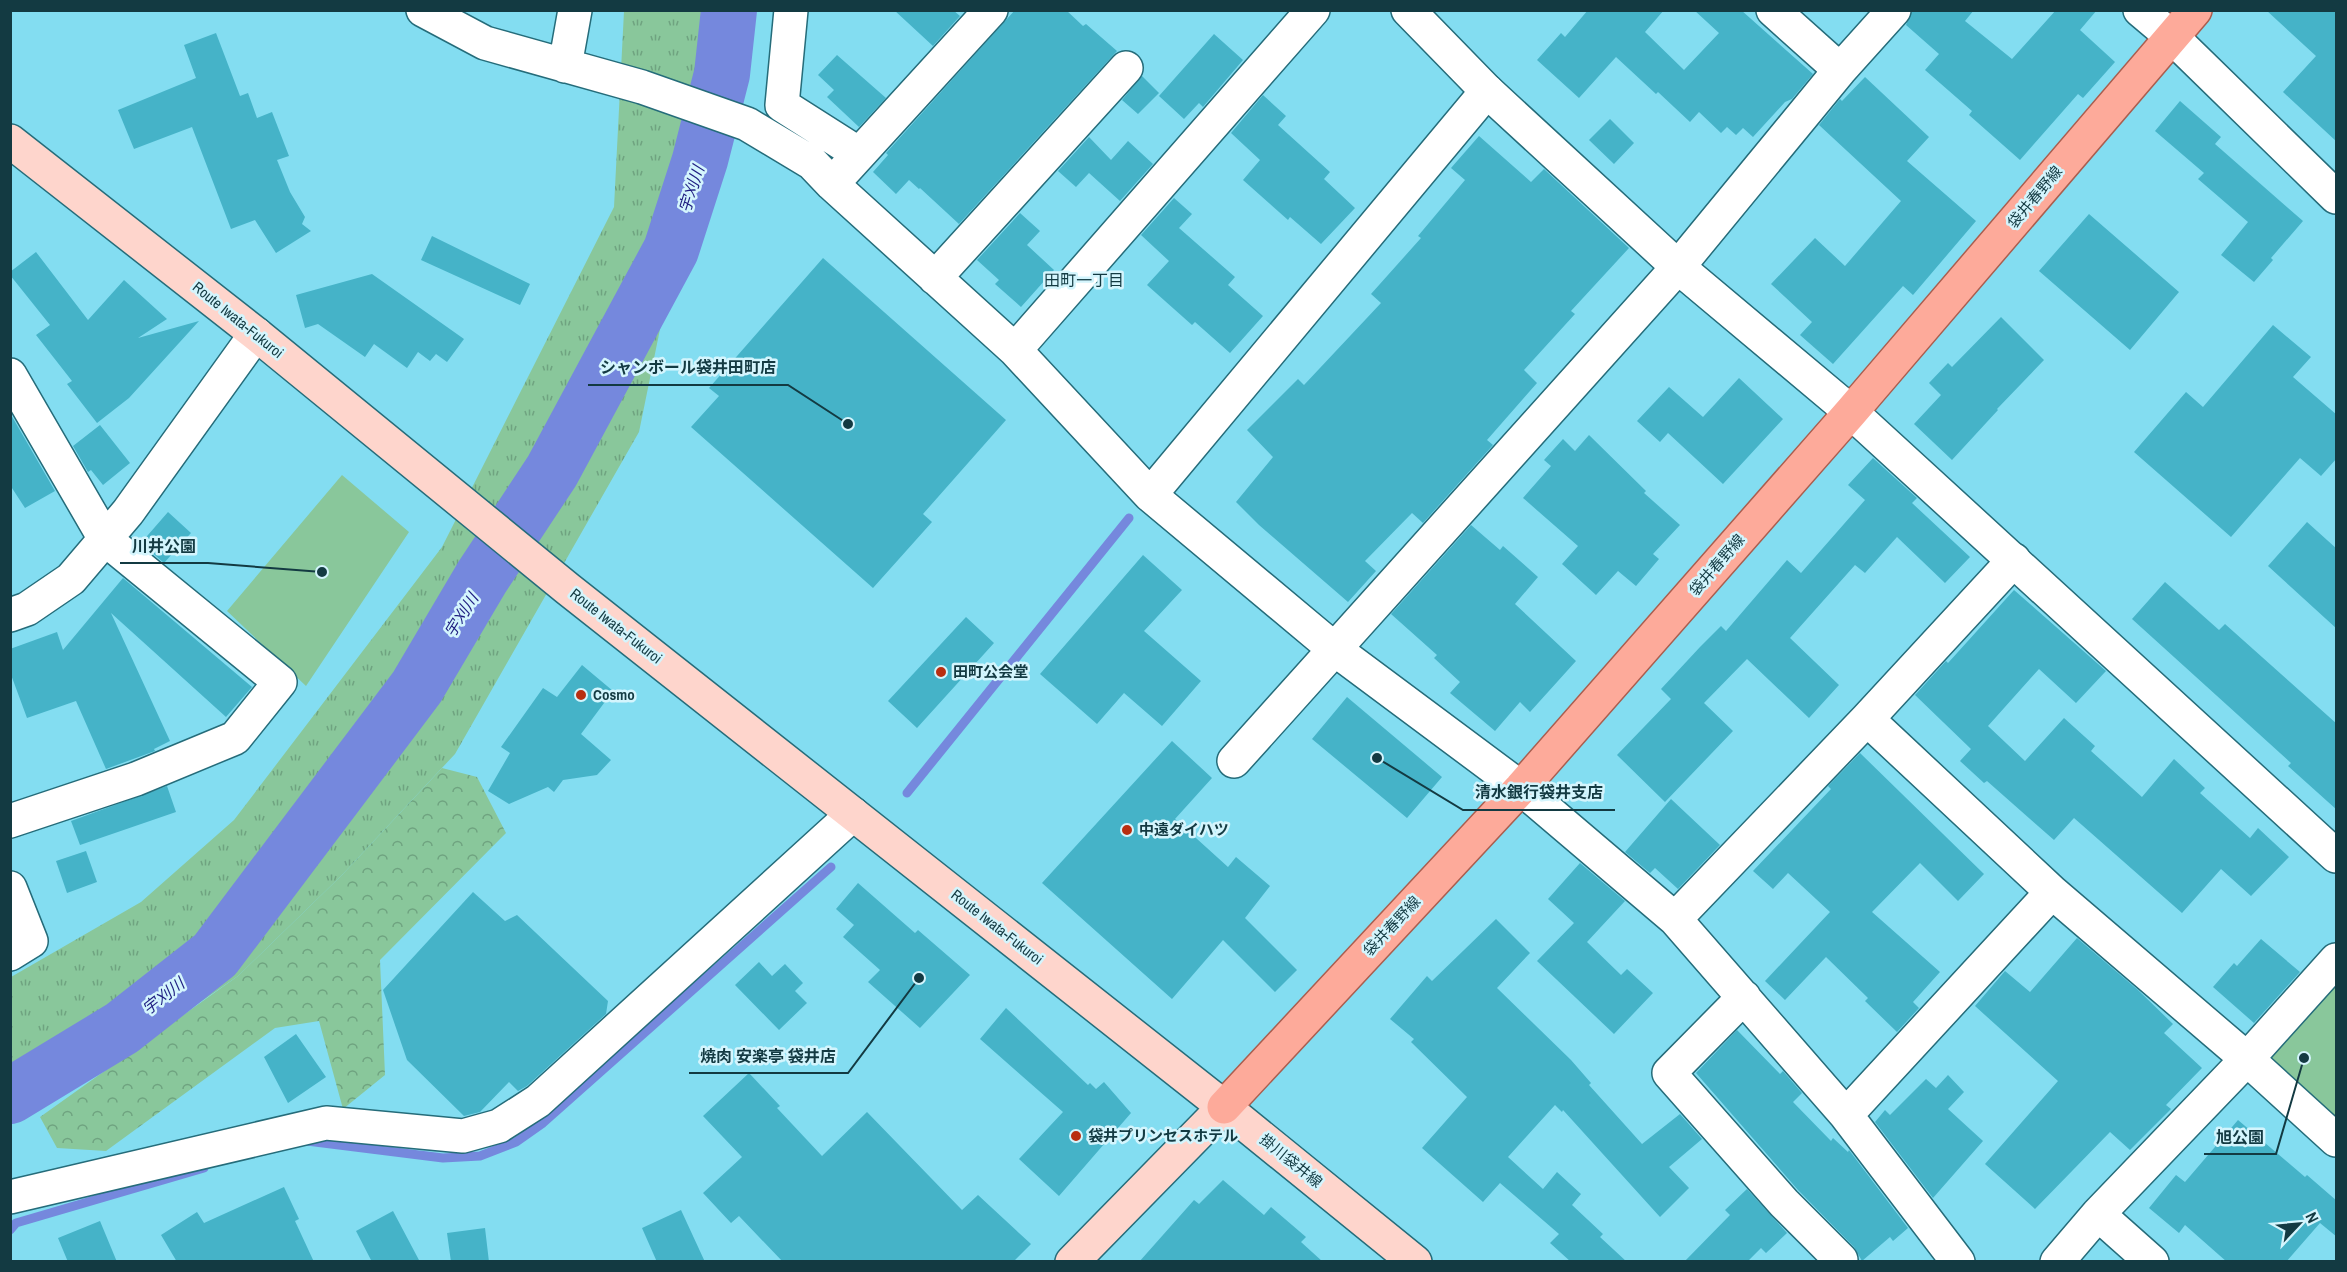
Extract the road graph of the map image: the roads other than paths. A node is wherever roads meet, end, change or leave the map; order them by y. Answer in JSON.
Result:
{"nodes":[{"id":1,"x":423,"y":10,"type":"edge"},
{"id":2,"x":575,"y":10,"type":"edge"},
{"id":3,"x":791,"y":10,"type":"edge"},
{"id":4,"x":991,"y":10,"type":"edge"},
{"id":5,"x":1313,"y":10,"type":"edge"},
{"id":6,"x":1408,"y":10,"type":"edge"},
{"id":7,"x":1773,"y":10,"type":"edge"},
{"id":8,"x":1894,"y":10,"type":"edge"},
{"id":9,"x":2140,"y":10,"type":"edge"},
{"id":10,"x":2194,"y":10,"type":"edge"},
{"id":11,"x":2172,"y":37,"type":"junction"},
{"id":12,"x":565,"y":66,"type":"junction"},
{"id":13,"x":1126,"y":68,"type":"dead end"},
{"id":14,"x":1840,"y":70,"type":"junction"},
{"id":15,"x":1487,"y":91,"type":"junction"},
{"id":16,"x":10,"y":141,"type":"edge"},
{"id":17,"x":860,"y":154,"type":"junction"},
{"id":18,"x":822,"y":174,"type":"junction"},
{"id":19,"x":2337,"y":197,"type":"edge"},
{"id":20,"x":1678,"y":267,"type":"junction"},
{"id":21,"x":935,"y":278,"type":"junction"},
{"id":22,"x":256,"y":334,"type":"junction"},
{"id":23,"x":1015,"y":350,"type":"junction"},
{"id":24,"x":10,"y":375,"type":"edge"},
{"id":25,"x":1851,"y":412,"type":"junction"},
{"id":26,"x":1150,"y":495,"type":"junction"},
{"id":27,"x":105,"y":539,"type":"junction"},
{"id":28,"x":2014,"y":560,"type":"junction"},
{"id":29,"x":10,"y":615,"type":"edge"},
{"id":30,"x":1333,"y":648,"type":"junction"},
{"id":31,"x":1867,"y":718,"type":"junction"},
{"id":32,"x":1234,"y":761,"type":"dead end"},
{"id":33,"x":1521,"y":788,"type":"junction"},
{"id":34,"x":853,"y":814,"type":"junction"},
{"id":35,"x":10,"y":821,"type":"edge"},
{"id":36,"x":2337,"y":856,"type":"edge"},
{"id":37,"x":10,"y":888,"type":"edge"},
{"id":38,"x":2052,"y":892,"type":"junction"},
{"id":39,"x":1675,"y":919,"type":"junction"},
{"id":40,"x":10,"y":954,"type":"edge"},
{"id":41,"x":2337,"y":960,"type":"edge"},
{"id":42,"x":1744,"y":997,"type":"junction"},
{"id":43,"x":2247,"y":1059,"type":"junction"},
{"id":44,"x":1224,"y":1107,"type":"junction"},
{"id":45,"x":1846,"y":1115,"type":"junction"},
{"id":46,"x":2337,"y":1140,"type":"edge"},
{"id":47,"x":10,"y":1197,"type":"edge"},
{"id":48,"x":2098,"y":1214,"type":"junction"},
{"id":49,"x":1841,"y":1260,"type":"edge"},
{"id":50,"x":1072,"y":1262,"type":"edge"},
{"id":51,"x":1415,"y":1262,"type":"edge"},
{"id":52,"x":1959,"y":1262,"type":"edge"},
{"id":53,"x":2057,"y":1262,"type":"edge"},
{"id":54,"x":2152,"y":1262,"type":"edge"}],
"edges":[{"from":1,"to":12,"type":"street"},
{"from":2,"to":12,"type":"street"},
{"from":3,"to":17,"type":"street"},
{"from":4,"to":17,"type":"street"},
{"from":5,"to":23,"type":"street"},
{"from":6,"to":15,"type":"street"},
{"from":7,"to":14,"type":"street"},
{"from":8,"to":14,"type":"street"},
{"from":9,"to":11,"type":"street"},
{"from":10,"to":11,"type":"main road","name":"袋井春野線"},
{"from":11,"to":19,"type":"street"},
{"from":11,"to":25,"type":"main road","name":"袋井春野線"},
{"from":12,"to":18,"type":"street"},
{"from":13,"to":21,"type":"street"},
{"from":14,"to":20,"type":"street"},
{"from":15,"to":20,"type":"street"},
{"from":15,"to":26,"type":"street"},
{"from":16,"to":22,"type":"main road","name":"Route Iwata-Fukuroi"},
{"from":17,"to":18,"type":"street"},
{"from":18,"to":21,"type":"street"},
{"from":20,"to":25,"type":"street"},
{"from":20,"to":30,"type":"street"},
{"from":21,"to":23,"type":"street"},
{"from":22,"to":27,"type":"street"},
{"from":22,"to":34,"type":"main road","name":"Route Iwata-Fukuroi"},
{"from":23,"to":26,"type":"street"},
{"from":24,"to":27,"type":"street"},
{"from":25,"to":28,"type":"street"},
{"from":25,"to":33,"type":"main road","name":"袋井春野線"},
{"from":26,"to":30,"type":"street"},
{"from":27,"to":29,"type":"street"},
{"from":27,"to":35,"type":"street"},
{"from":28,"to":31,"type":"street"},
{"from":28,"to":36,"type":"street"},
{"from":30,"to":32,"type":"street"},
{"from":30,"to":33,"type":"street"},
{"from":31,"to":38,"type":"street"},
{"from":31,"to":39,"type":"street"},
{"from":33,"to":39,"type":"street"},
{"from":33,"to":44,"type":"main road","name":"袋井春野線"},
{"from":34,"to":44,"type":"main road","name":"Route Iwata-Fukuroi"},
{"from":34,"to":47,"type":"street"},
{"from":37,"to":40,"type":"street"},
{"from":38,"to":43,"type":"street"},
{"from":38,"to":45,"type":"street"},
{"from":39,"to":42,"type":"street"},
{"from":41,"to":43,"type":"street"},
{"from":42,"to":45,"type":"street"},
{"from":42,"to":49,"type":"street"},
{"from":43,"to":46,"type":"street"},
{"from":43,"to":48,"type":"street"},
{"from":44,"to":50,"type":"main road"},
{"from":44,"to":51,"type":"main road","name":"掛川袋井線"},
{"from":45,"to":52,"type":"street"},
{"from":48,"to":53,"type":"street"},
{"from":48,"to":54,"type":"street"}]}
